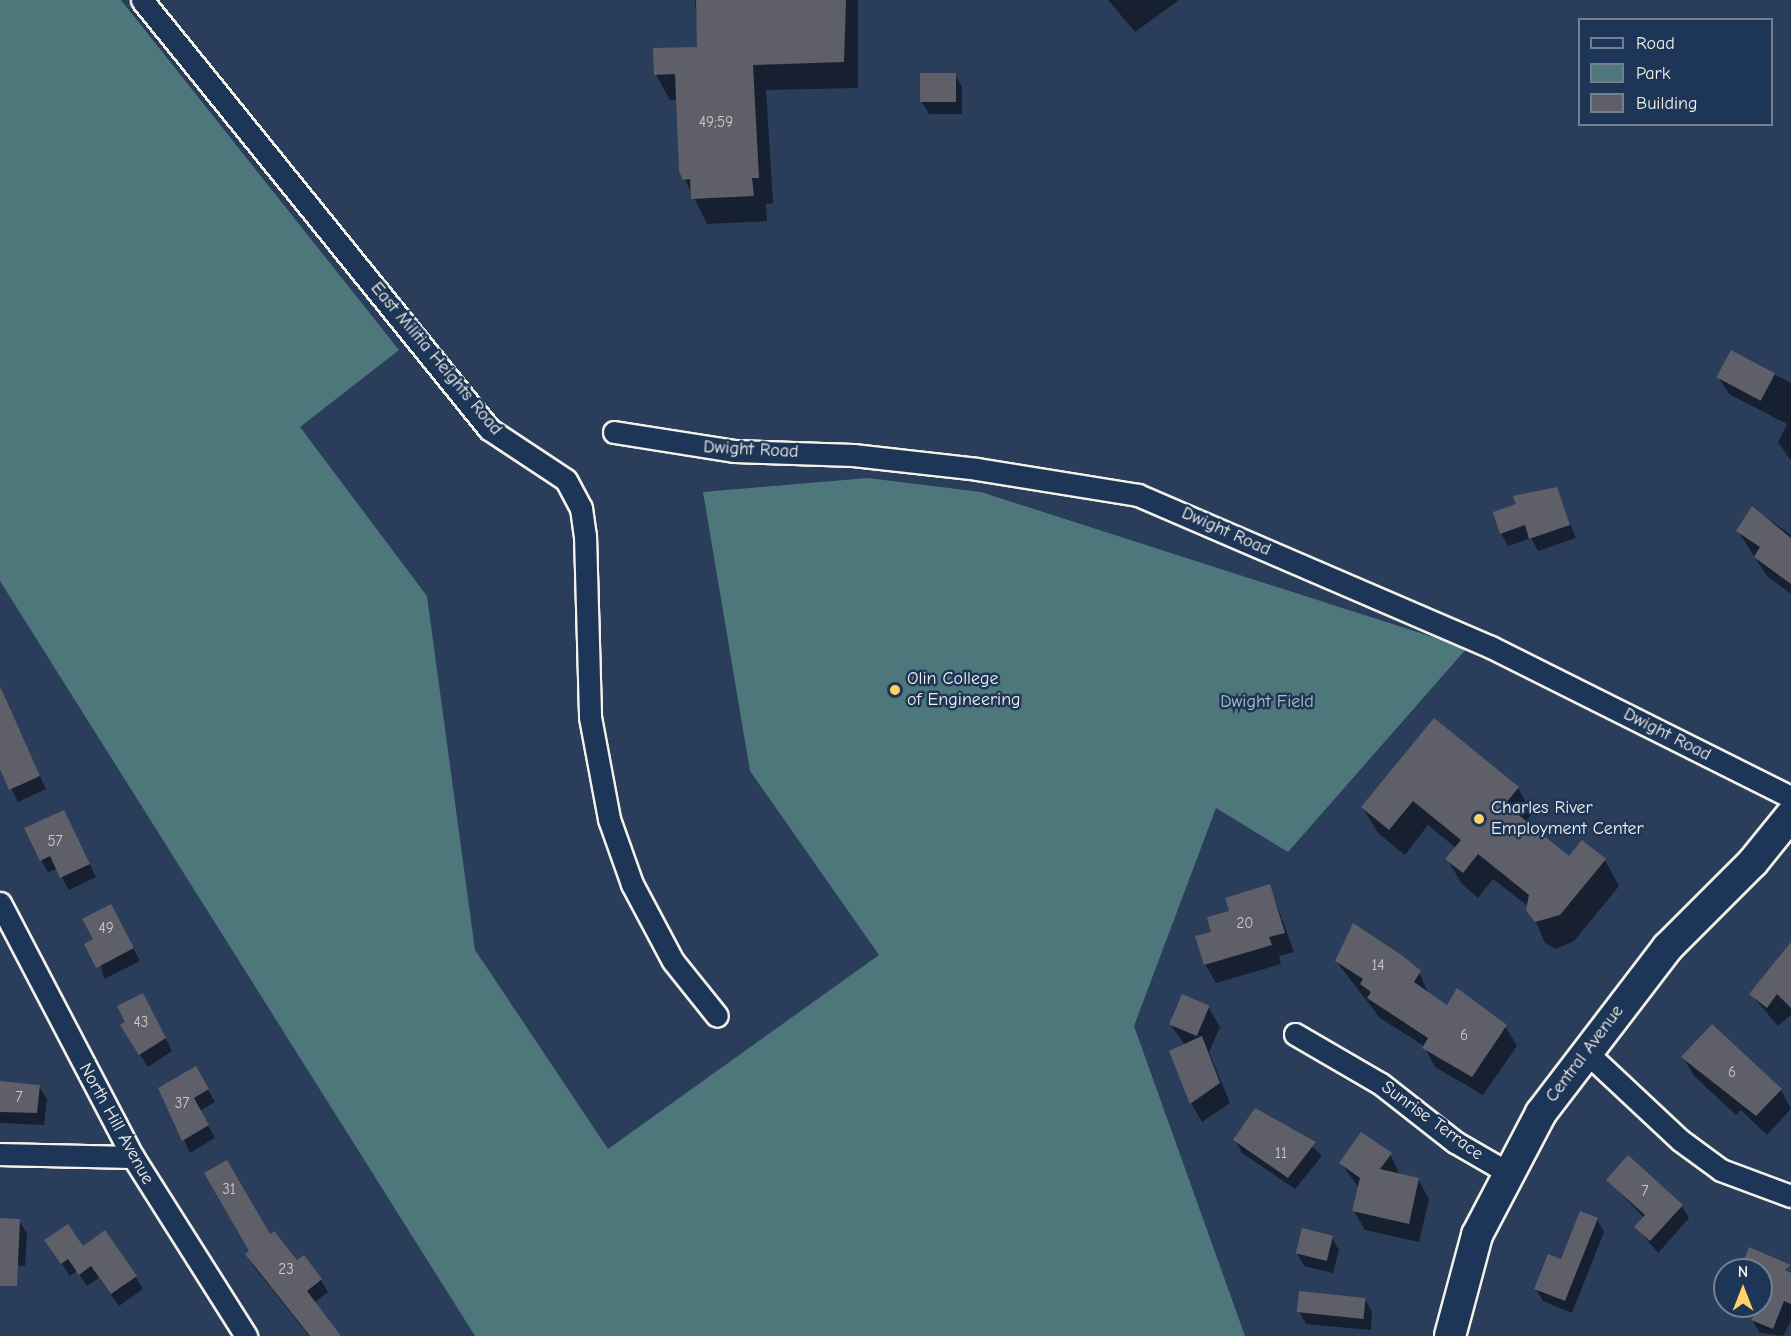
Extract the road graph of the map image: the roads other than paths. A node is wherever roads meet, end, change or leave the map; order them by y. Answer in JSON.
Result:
{"nodes":[{"id":1,"x":142,"y":0,"type":"edge"},
{"id":2,"x":614,"y":432,"type":"dead end"},
{"id":3,"x":1791,"y":797,"type":"edge"},
{"id":4,"x":1791,"y":815,"type":"edge"},
{"id":5,"x":0,"y":903,"type":"edge"},
{"id":6,"x":717,"y":1016,"type":"dead end"},
{"id":7,"x":1295,"y":1034,"type":"dead end"},
{"id":8,"x":1585,"y":1050,"type":"junction"},
{"id":9,"x":0,"y":1154,"type":"edge"},
{"id":10,"x":133,"y":1158,"type":"junction"},
{"id":11,"x":1507,"y":1172,"type":"junction"},
{"id":12,"x":1791,"y":1196,"type":"edge"},
{"id":13,"x":246,"y":1336,"type":"edge"},
{"id":14,"x":1450,"y":1336,"type":"edge"}],
"edges":[{"from":1,"to":6,"type":"street","name":"East Militia Heights Road"},
{"from":2,"to":3,"type":"street","name":"Dwight Road"},
{"from":4,"to":8,"type":"main road","name":"Central Avenue"},
{"from":5,"to":10,"type":"street","name":"North Hill Avenue"},
{"from":7,"to":11,"type":"street","name":"Sunrise Terrace"},
{"from":8,"to":11,"type":"main road","name":"Central Avenue"},
{"from":8,"to":12,"type":"street"},
{"from":9,"to":10,"type":"street"},
{"from":10,"to":13,"type":"street","name":"North Hill Avenue"},
{"from":11,"to":14,"type":"main road","name":"Central Avenue"}]}
